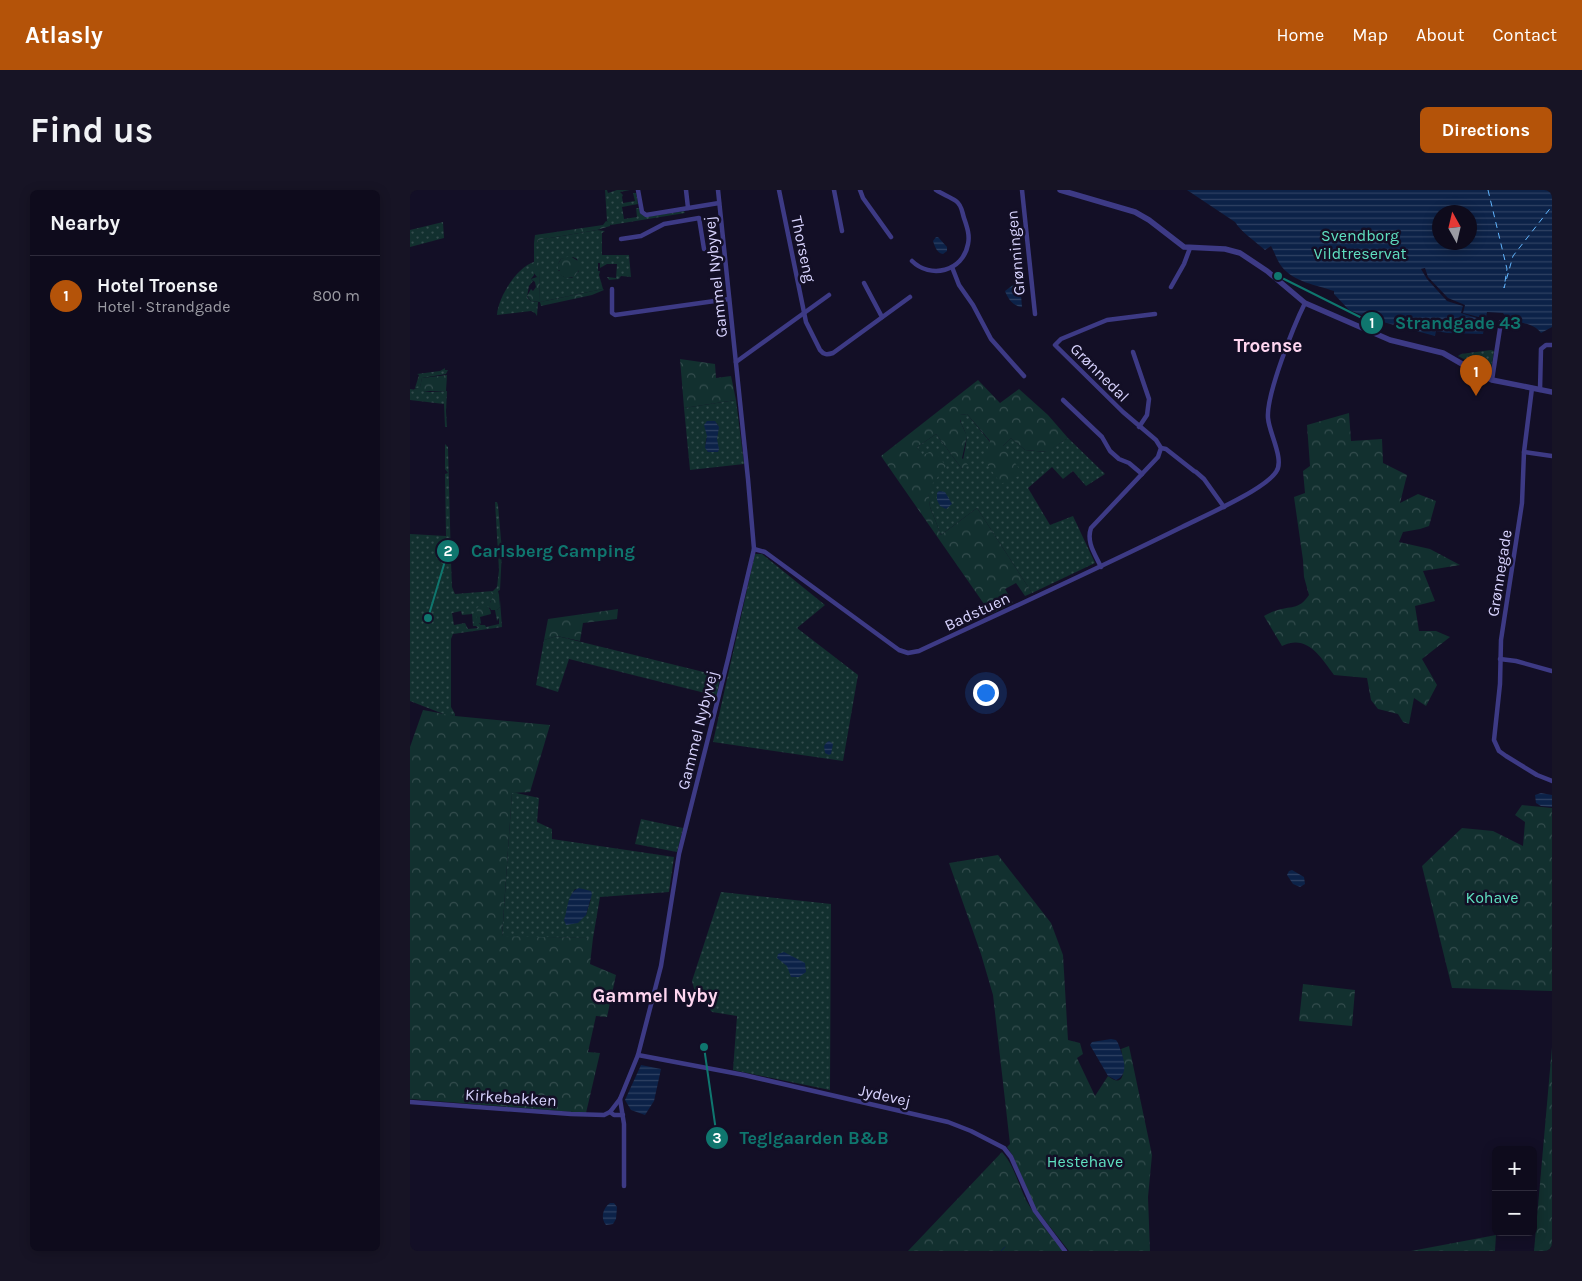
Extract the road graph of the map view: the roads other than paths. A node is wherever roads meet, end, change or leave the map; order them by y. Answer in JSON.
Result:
{"nodes":[{"id":1,"x":638,"y":190,"type":"edge"},
{"id":2,"x":686,"y":190,"type":"edge"},
{"id":3,"x":718,"y":190,"type":"edge"},
{"id":4,"x":779,"y":190,"type":"edge"},
{"id":5,"x":834,"y":190,"type":"edge"},
{"id":6,"x":860,"y":190,"type":"edge"},
{"id":7,"x":936,"y":190,"type":"edge"},
{"id":8,"x":1022,"y":190,"type":"edge"},
{"id":9,"x":1060,"y":190,"type":"edge"},
{"id":10,"x":719,"y":203,"type":"junction"},
{"id":11,"x":688,"y":208,"type":"junction"},
{"id":12,"x":689,"y":219,"type":"junction"},
{"id":13,"x":842,"y":231,"type":"dead end"},
{"id":14,"x":891,"y":237,"type":"dead end"},
{"id":15,"x":620,"y":239,"type":"dead end"},
{"id":16,"x":1190,"y":248,"type":"junction"},
{"id":17,"x":704,"y":249,"type":"dead end"},
{"id":18,"x":912,"y":261,"type":"dead end"},
{"id":19,"x":952,"y":267,"type":"junction"},
{"id":20,"x":864,"y":283,"type":"dead end"},
{"id":21,"x":1171,"y":287,"type":"dead end"},
{"id":22,"x":612,"y":289,"type":"dead end"},
{"id":23,"x":829,"y":295,"type":"dead end"},
{"id":24,"x":910,"y":298,"type":"dead end"},
{"id":25,"x":729,"y":299,"type":"junction"},
{"id":26,"x":1305,"y":303,"type":"junction"},
{"id":27,"x":804,"y":313,"type":"junction"},
{"id":28,"x":1035,"y":314,"type":"dead end"},
{"id":29,"x":1155,"y":314,"type":"dead end"},
{"id":30,"x":882,"y":317,"type":"junction"},
{"id":31,"x":1501,"y":322,"type":"dead end"},
{"id":32,"x":1552,"y":345,"type":"edge"},
{"id":33,"x":1133,"y":352,"type":"dead end"},
{"id":34,"x":736,"y":362,"type":"junction"},
{"id":35,"x":1023,"y":364,"type":"dead end"},
{"id":36,"x":1018,"y":370,"type":"junction"},
{"id":37,"x":1024,"y":376,"type":"dead end"},
{"id":38,"x":1492,"y":380,"type":"junction"},
{"id":39,"x":1532,"y":388,"type":"junction"},
{"id":40,"x":1540,"y":390,"type":"junction"},
{"id":41,"x":1552,"y":392,"type":"edge"},
{"id":42,"x":1063,"y":400,"type":"dead end"},
{"id":43,"x":1139,"y":427,"type":"junction"},
{"id":44,"x":1161,"y":448,"type":"junction"},
{"id":45,"x":1524,"y":452,"type":"junction"},
{"id":46,"x":1552,"y":456,"type":"edge"},
{"id":47,"x":1142,"y":474,"type":"junction"},
{"id":48,"x":1224,"y":507,"type":"junction"},
{"id":49,"x":754,"y":549,"type":"junction"},
{"id":50,"x":1101,"y":566,"type":"junction"},
{"id":51,"x":1500,"y":659,"type":"junction"},
{"id":52,"x":1552,"y":671,"type":"edge"},
{"id":53,"x":1552,"y":781,"type":"edge"},
{"id":54,"x":638,"y":1055,"type":"junction"},
{"id":55,"x":620,"y":1099,"type":"junction"},
{"id":56,"x":410,"y":1102,"type":"edge"},
{"id":57,"x":610,"y":1112,"type":"junction"},
{"id":58,"x":623,"y":1115,"type":"junction"},
{"id":59,"x":624,"y":1186,"type":"dead end"},
{"id":60,"x":1065,"y":1251,"type":"edge"}],
"edges":[{"from":1,"to":11,"type":"street"},
{"from":2,"to":11,"type":"street"},
{"from":3,"to":10,"type":"street","name":"Gammel Nybyvej"},
{"from":4,"to":27,"type":"street","name":"Thorseng"},
{"from":5,"to":13,"type":"street"},
{"from":6,"to":14,"type":"street"},
{"from":7,"to":19,"type":"street"},
{"from":8,"to":28,"type":"street","name":"Grønningen"},
{"from":9,"to":16,"type":"street"},
{"from":10,"to":11,"type":"street"},
{"from":10,"to":25,"type":"street","name":"Gammel Nybyvej"},
{"from":11,"to":12,"type":"street"},
{"from":12,"to":15,"type":"street"},
{"from":12,"to":17,"type":"street"},
{"from":16,"to":21,"type":"street"},
{"from":16,"to":26,"type":"street"},
{"from":18,"to":19,"type":"street"},
{"from":19,"to":36,"type":"street"},
{"from":20,"to":30,"type":"street"},
{"from":22,"to":25,"type":"street"},
{"from":23,"to":27,"type":"street","name":"Gammel Nybyvej"},
{"from":24,"to":30,"type":"street"},
{"from":25,"to":34,"type":"street","name":"Gammel Nybyvej"},
{"from":26,"to":38,"type":"street"},
{"from":26,"to":48,"type":"street","name":"Badstuen"},
{"from":27,"to":30,"type":"street","name":"Thorseng"},
{"from":27,"to":34,"type":"street","name":"Gammel Nybyvej"},
{"from":29,"to":43,"type":"street","name":"Grønnedal"},
{"from":31,"to":38,"type":"street"},
{"from":32,"to":40,"type":"street"},
{"from":33,"to":43,"type":"street","name":"Grønnedal"},
{"from":34,"to":49,"type":"street","name":"Gammel Nybyvej"},
{"from":35,"to":36,"type":"street"},
{"from":36,"to":37,"type":"street"},
{"from":38,"to":39,"type":"street"},
{"from":39,"to":40,"type":"street"},
{"from":39,"to":45,"type":"street","name":"Grønnegade"},
{"from":40,"to":41,"type":"street"},
{"from":42,"to":47,"type":"street"},
{"from":43,"to":44,"type":"street","name":"Grønnedal"},
{"from":44,"to":47,"type":"street"},
{"from":44,"to":48,"type":"street","name":"Grønnedal"},
{"from":45,"to":46,"type":"street"},
{"from":45,"to":51,"type":"street","name":"Grønnegade"},
{"from":47,"to":50,"type":"street"},
{"from":48,"to":50,"type":"street","name":"Badstuen"},
{"from":49,"to":50,"type":"street","name":"Badstuen"},
{"from":49,"to":54,"type":"street","name":"Gammel Nybyvej"},
{"from":51,"to":52,"type":"street"},
{"from":51,"to":53,"type":"street","name":"Grønnegade"},
{"from":54,"to":55,"type":"street","name":"Gammel Nybyvej"},
{"from":54,"to":60,"type":"street","name":"Jydevej"},
{"from":55,"to":57,"type":"street","name":"Gammel Nybyvej"},
{"from":55,"to":58,"type":"street"},
{"from":56,"to":57,"type":"street","name":"Kirkebakken"},
{"from":57,"to":58,"type":"street"},
{"from":58,"to":59,"type":"street"}]}
